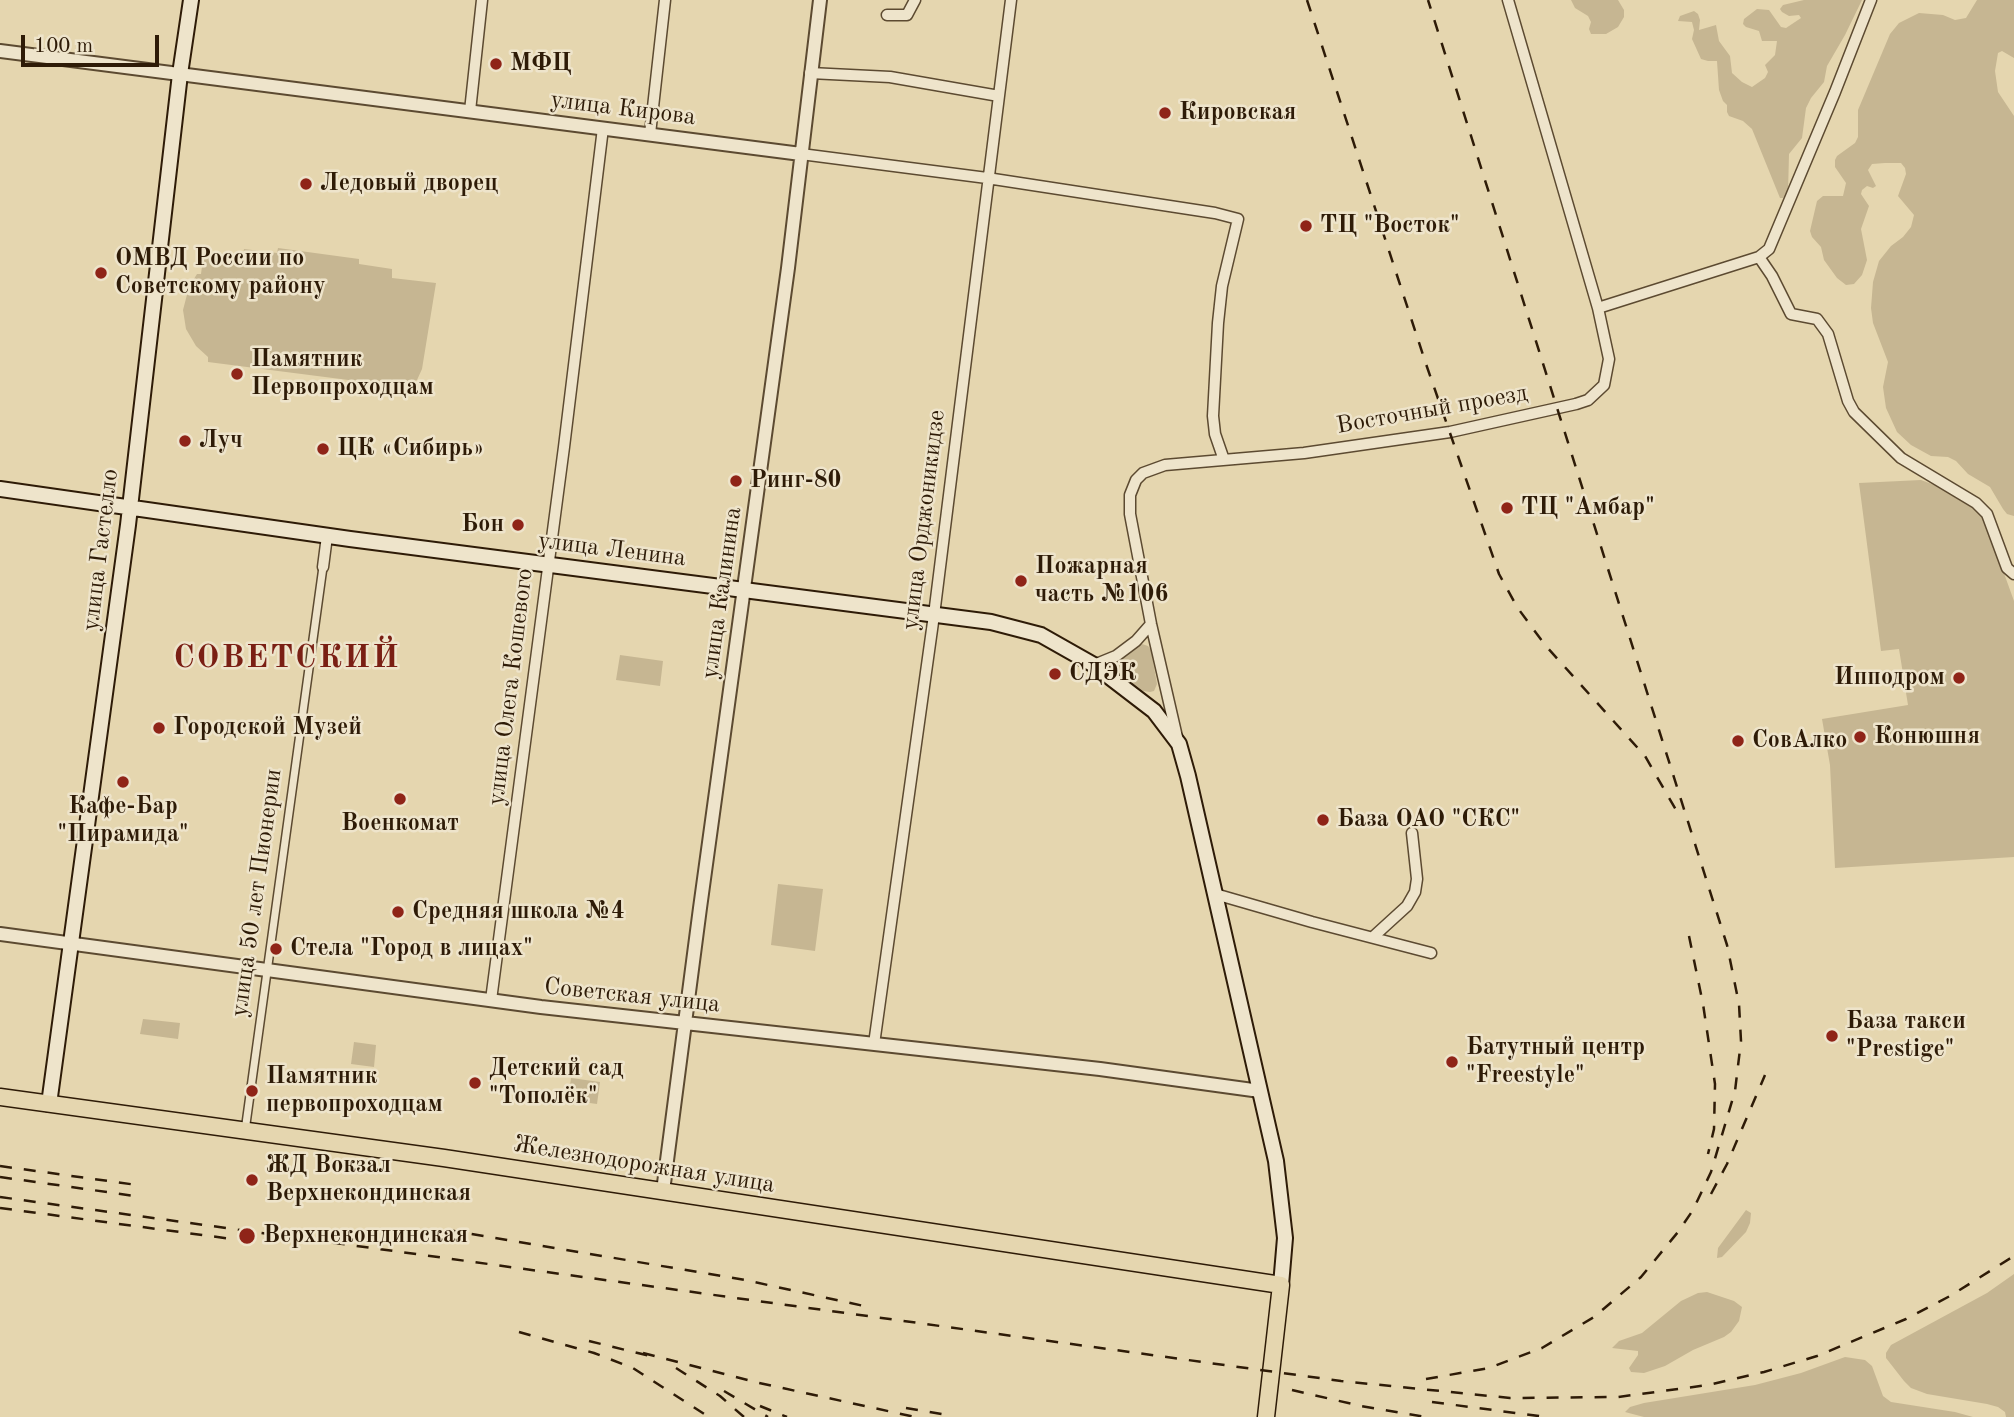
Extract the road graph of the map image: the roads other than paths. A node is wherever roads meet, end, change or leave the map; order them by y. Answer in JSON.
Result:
{"nodes":[{"id":1,"x":191,"y":0,"type":"edge"},
{"id":2,"x":482,"y":0,"type":"edge"},
{"id":3,"x":665,"y":0,"type":"edge"},
{"id":4,"x":820,"y":0,"type":"edge"},
{"id":5,"x":915,"y":0,"type":"edge"},
{"id":6,"x":1012,"y":0,"type":"edge"},
{"id":7,"x":1508,"y":0,"type":"edge"},
{"id":8,"x":1871,"y":0,"type":"edge"},
{"id":9,"x":887,"y":15,"type":"dead end"},
{"id":10,"x":0,"y":51,"type":"edge"},
{"id":11,"x":810,"y":73,"type":"junction"},
{"id":12,"x":180,"y":74,"type":"junction"},
{"id":13,"x":999,"y":96,"type":"junction"},
{"id":14,"x":470,"y":111,"type":"junction"},
{"id":15,"x":603,"y":128,"type":"junction"},
{"id":16,"x":650,"y":134,"type":"junction"},
{"id":17,"x":801,"y":154,"type":"junction"},
{"id":18,"x":988,"y":178,"type":"junction"},
{"id":19,"x":1759,"y":257,"type":"junction"},
{"id":20,"x":1598,"y":308,"type":"junction"},
{"id":21,"x":1224,"y":460,"type":"junction"},
{"id":22,"x":0,"y":489,"type":"edge"},
{"id":23,"x":130,"y":509,"type":"junction"},
{"id":24,"x":327,"y":536,"type":"junction"},
{"id":25,"x":548,"y":565,"type":"junction"},
{"id":26,"x":323,"y":567,"type":"joint"},
{"id":27,"x":2014,"y":574,"type":"edge"},
{"id":28,"x":744,"y":589,"type":"junction"},
{"id":29,"x":934,"y":615,"type":"junction"},
{"id":30,"x":1151,"y":624,"type":"junction"},
{"id":31,"x":1094,"y":665,"type":"junction"},
{"id":32,"x":1179,"y":744,"type":"junction"},
{"id":33,"x":1412,"y":833,"type":"dead end"},
{"id":34,"x":1215,"y":894,"type":"junction"},
{"id":35,"x":0,"y":934,"type":"edge"},
{"id":36,"x":1373,"y":937,"type":"junction"},
{"id":37,"x":71,"y":943,"type":"junction"},
{"id":38,"x":1431,"y":953,"type":"dead end"},
{"id":39,"x":267,"y":970,"type":"junction"},
{"id":40,"x":491,"y":1000,"type":"junction"},
{"id":41,"x":685,"y":1024,"type":"junction"},
{"id":42,"x":874,"y":1044,"type":"junction"},
{"id":43,"x":1261,"y":1091,"type":"junction"},
{"id":44,"x":0,"y":1097,"type":"edge"},
{"id":45,"x":49,"y":1104,"type":"junction"},
{"id":46,"x":246,"y":1131,"type":"junction"},
{"id":47,"x":663,"y":1191,"type":"junction"},
{"id":48,"x":1281,"y":1285,"type":"junction"},
{"id":49,"x":1265,"y":1417,"type":"edge"}],
"edges":[{"from":1,"to":12,"type":"main road","name":"улица Гастелло"},
{"from":2,"to":14,"type":"street"},
{"from":3,"to":16,"type":"street"},
{"from":4,"to":11,"type":"street","name":"улица Калинина"},
{"from":5,"to":9,"type":"street"},
{"from":6,"to":13,"type":"street","name":"улица Орджоникидзе"},
{"from":7,"to":20,"type":"street","name":"Восточный проезд"},
{"from":8,"to":19,"type":"street"},
{"from":10,"to":12,"type":"street","name":"улица Кирова"},
{"from":11,"to":13,"type":"street"},
{"from":11,"to":17,"type":"street","name":"улица Калинина"},
{"from":12,"to":14,"type":"street","name":"улица Кирова"},
{"from":12,"to":23,"type":"main road","name":"улица Гастелло"},
{"from":13,"to":18,"type":"street","name":"улица Орджоникидзе"},
{"from":14,"to":15,"type":"street","name":"улица Кирова"},
{"from":15,"to":16,"type":"street","name":"улица Кирова"},
{"from":15,"to":25,"type":"street","name":"улица Олега Кошевого"},
{"from":16,"to":17,"type":"street","name":"улица Кирова"},
{"from":17,"to":18,"type":"street","name":"улица Кирова"},
{"from":17,"to":28,"type":"street","name":"улица Калинина"},
{"from":18,"to":21,"type":"street","name":"улица Кирова"},
{"from":18,"to":29,"type":"street","name":"улица Орджоникидзе"},
{"from":19,"to":20,"type":"street"},
{"from":19,"to":27,"type":"street"},
{"from":20,"to":21,"type":"street","name":"Восточный проезд"},
{"from":21,"to":30,"type":"street","name":"Восточный проезд"},
{"from":22,"to":23,"type":"main road","name":"улица Ленина"},
{"from":23,"to":24,"type":"main road","name":"улица Ленина"},
{"from":23,"to":37,"type":"main road","name":"улица Гастелло"},
{"from":24,"to":25,"type":"main road","name":"улица Ленина"},
{"from":24,"to":26,"type":"street","name":"улица 50 лет Пионерии"},
{"from":25,"to":28,"type":"main road","name":"улица Ленина"},
{"from":25,"to":40,"type":"street","name":"улица Олега Кошевого"},
{"from":26,"to":39,"type":"street","name":"улица 50 лет Пионерии"},
{"from":28,"to":29,"type":"main road","name":"улица Ленина"},
{"from":28,"to":41,"type":"street","name":"улица Калинина"},
{"from":29,"to":31,"type":"main road","name":"улица Ленина"},
{"from":29,"to":42,"type":"street","name":"улица Орджоникидзе"},
{"from":30,"to":31,"type":"street"},
{"from":30,"to":32,"type":"street","name":"Восточный проезд"},
{"from":31,"to":32,"type":"main road","name":"улица Ленина"},
{"from":32,"to":34,"type":"main road"},
{"from":33,"to":36,"type":"street"},
{"from":34,"to":36,"type":"street"},
{"from":34,"to":43,"type":"main road"},
{"from":35,"to":37,"type":"street","name":"Советская улица"},
{"from":36,"to":38,"type":"street"},
{"from":37,"to":39,"type":"street","name":"Советская улица"},
{"from":37,"to":45,"type":"main road","name":"улица Гастелло"},
{"from":39,"to":40,"type":"street","name":"Советская улица"},
{"from":39,"to":46,"type":"street","name":"улица 50 лет Пионерии"},
{"from":40,"to":41,"type":"street","name":"Советская улица"},
{"from":41,"to":42,"type":"street","name":"Советская улица"},
{"from":41,"to":47,"type":"street","name":"улица Калинина"},
{"from":42,"to":43,"type":"street","name":"Советская улица"},
{"from":43,"to":48,"type":"main road"},
{"from":44,"to":45,"type":"main road","name":"Железнодорожная улица"},
{"from":45,"to":46,"type":"main road","name":"Железнодорожная улица"},
{"from":46,"to":47,"type":"main road","name":"Железнодорожная улица"},
{"from":47,"to":48,"type":"main road","name":"Железнодорожная улица"},
{"from":48,"to":49,"type":"main road"}]}
